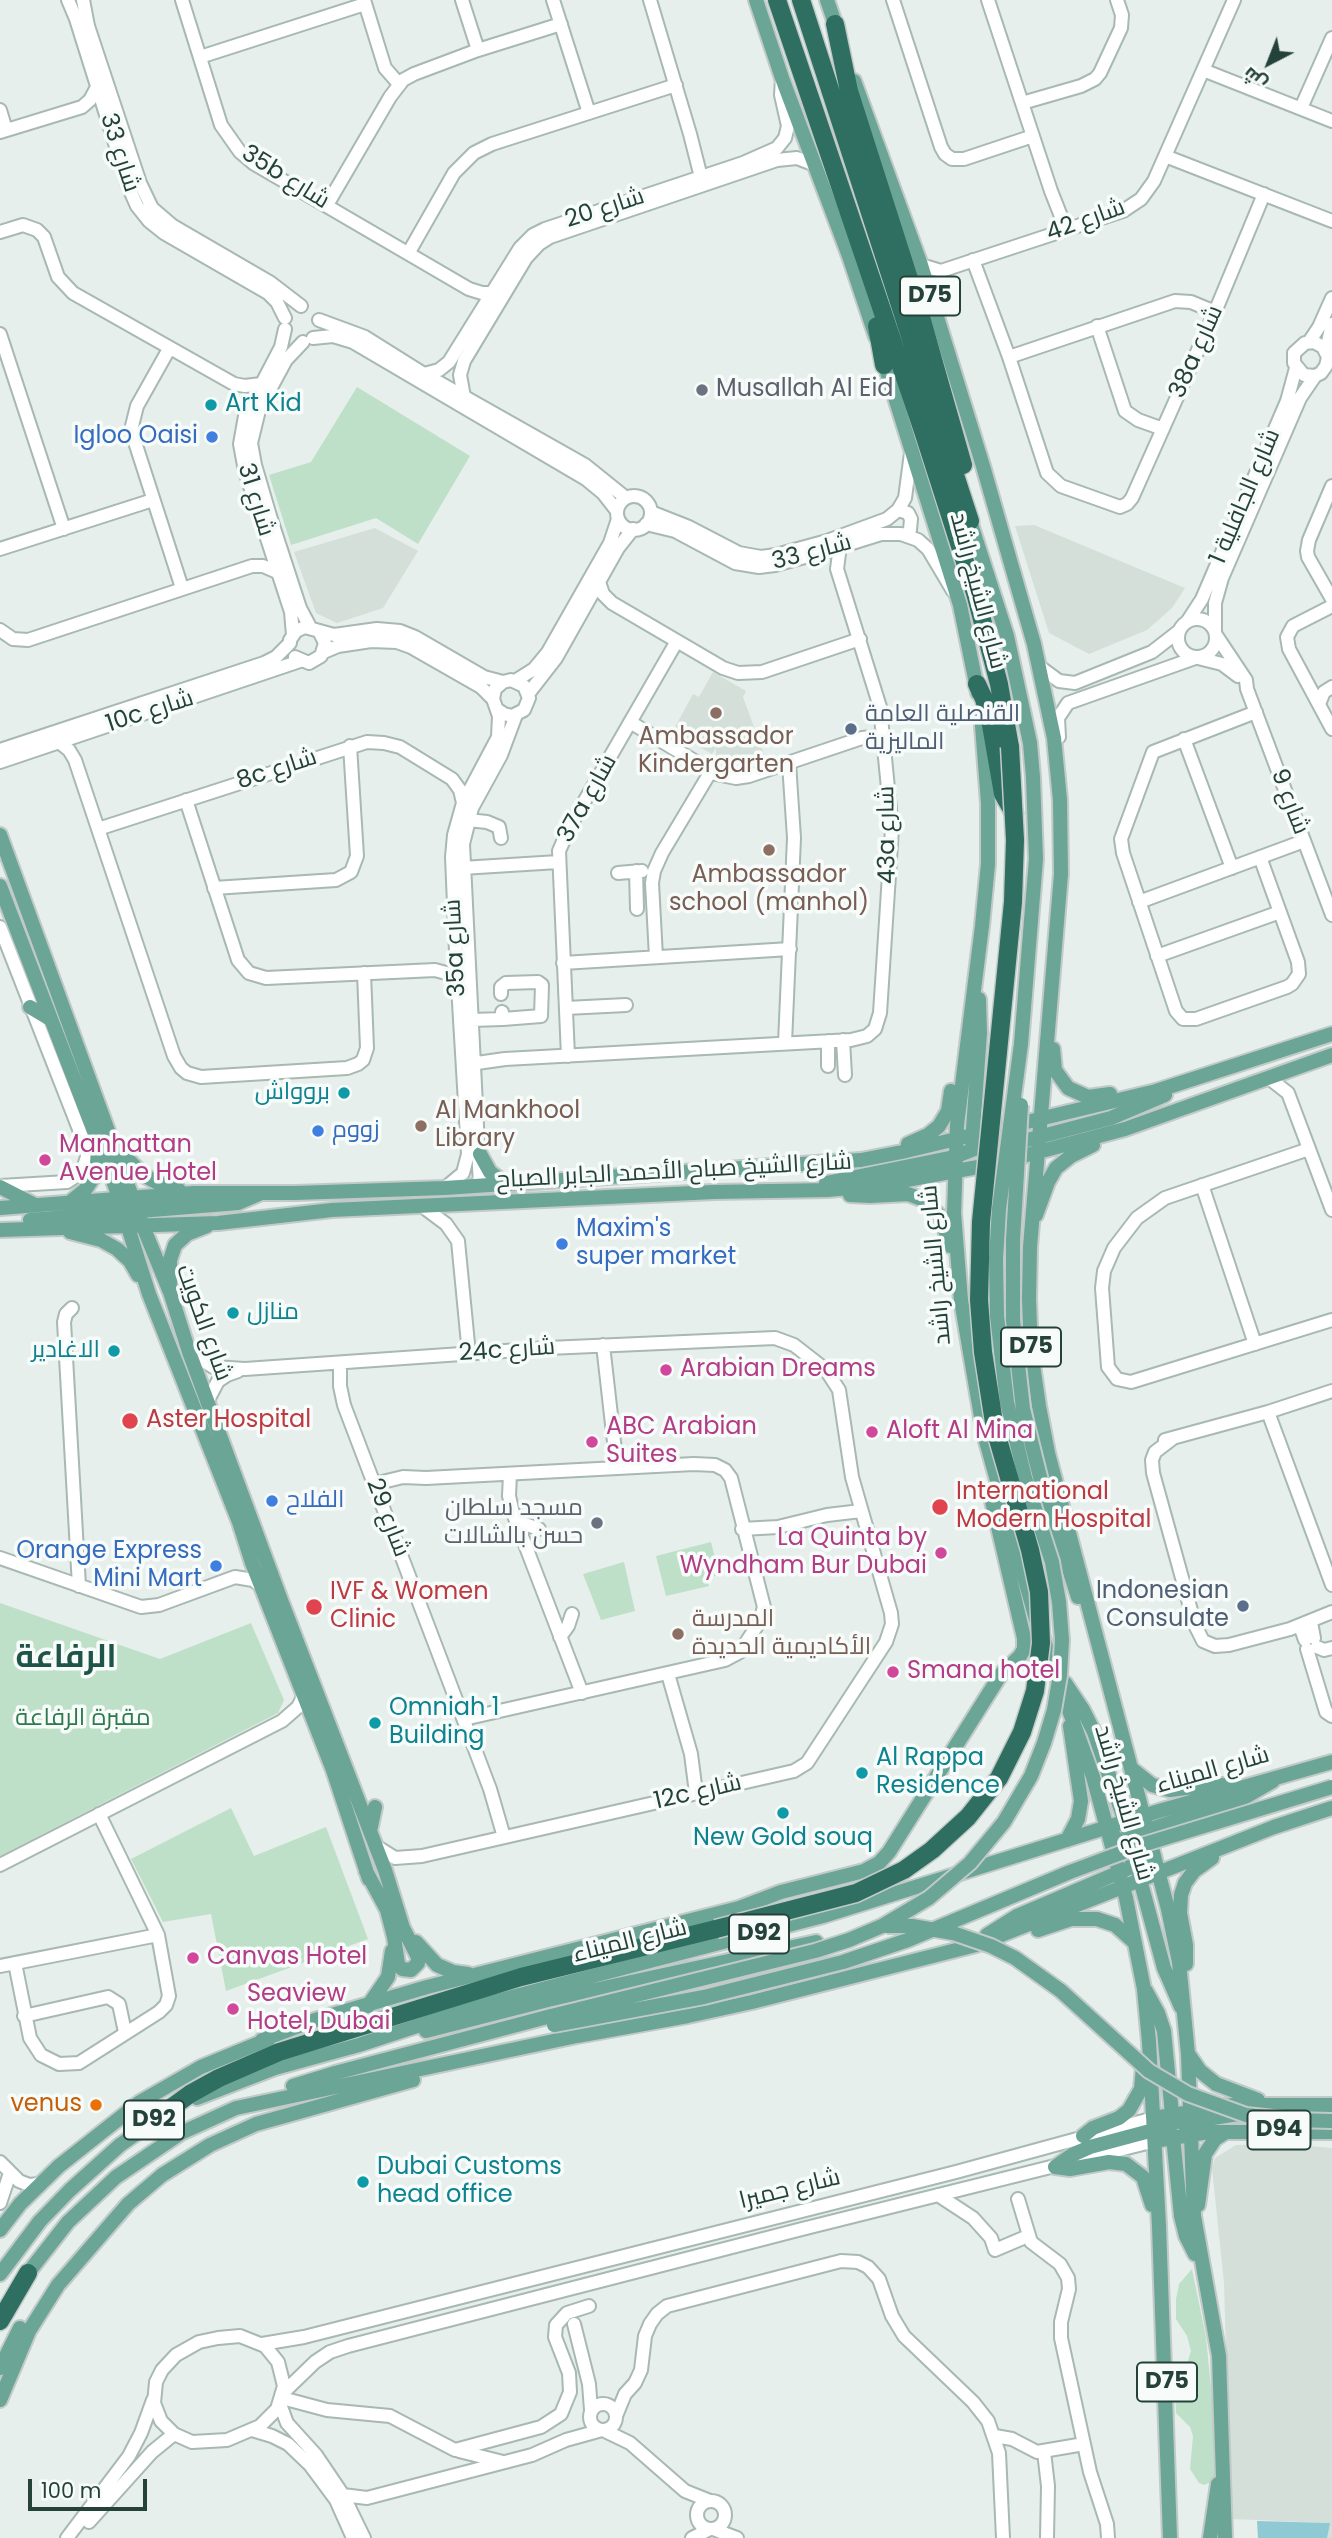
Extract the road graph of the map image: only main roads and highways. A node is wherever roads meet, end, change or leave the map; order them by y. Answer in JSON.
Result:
{"nodes":[{"id":1,"x":756,"y":0,"type":"edge"},
{"id":2,"x":777,"y":0,"type":"edge"},
{"id":3,"x":801,"y":0,"type":"edge"},
{"id":4,"x":827,"y":0,"type":"edge"},
{"id":5,"x":835,"y":24,"type":"junction"},
{"id":6,"x":863,"y":255,"type":"junction"},
{"id":7,"x":884,"y":365,"type":"junction"},
{"id":8,"x":962,"y":523,"type":"junction"},
{"id":9,"x":977,"y":684,"type":"junction"},
{"id":10,"x":1014,"y":814,"type":"junction"},
{"id":11,"x":0,"y":835,"type":"edge"},
{"id":12,"x":5,"y":858,"type":"edge"},
{"id":13,"x":0,"y":886,"type":"edge"},
{"id":14,"x":976,"y":977,"type":"junction"},
{"id":15,"x":30,"y":1007,"type":"road end"},
{"id":16,"x":50,"y":1019,"type":"junction"},
{"id":17,"x":1048,"y":1031,"type":"junction"},
{"id":18,"x":1332,"y":1034,"type":"edge"},
{"id":19,"x":1021,"y":1044,"type":"junction"},
{"id":20,"x":965,"y":1047,"type":"junction"},
{"id":21,"x":1328,"y":1060,"type":"edge"},
{"id":22,"x":1186,"y":1083,"type":"junction"},
{"id":23,"x":1156,"y":1091,"type":"junction"},
{"id":24,"x":1040,"y":1120,"type":"junction"},
{"id":25,"x":1109,"y":1134,"type":"junction"},
{"id":26,"x":1012,"y":1135,"type":"junction"},
{"id":27,"x":1039,"y":1136,"type":"junction"},
{"id":28,"x":956,"y":1140,"type":"junction"},
{"id":29,"x":113,"y":1143,"type":"junction"},
{"id":30,"x":92,"y":1145,"type":"junction"},
{"id":31,"x":979,"y":1152,"type":"junction"},
{"id":32,"x":480,"y":1154,"type":"road end"},
{"id":33,"x":1038,"y":1154,"type":"junction"},
{"id":34,"x":882,"y":1156,"type":"junction"},
{"id":35,"x":954,"y":1157,"type":"junction"},
{"id":36,"x":1020,"y":1158,"type":"junction"},
{"id":37,"x":954,"y":1172,"type":"junction"},
{"id":38,"x":651,"y":1175,"type":"junction"},
{"id":39,"x":506,"y":1184,"type":"junction"},
{"id":40,"x":0,"y":1186,"type":"edge"},
{"id":41,"x":480,"y":1186,"type":"junction"},
{"id":42,"x":828,"y":1190,"type":"junction"},
{"id":43,"x":802,"y":1191,"type":"junction"},
{"id":44,"x":263,"y":1192,"type":"junction"},
{"id":45,"x":194,"y":1193,"type":"junction"},
{"id":46,"x":580,"y":1199,"type":"junction"},
{"id":47,"x":68,"y":1204,"type":"junction"},
{"id":48,"x":35,"y":1205,"type":"junction"},
{"id":49,"x":425,"y":1206,"type":"junction"},
{"id":50,"x":0,"y":1208,"type":"edge"},
{"id":51,"x":131,"y":1211,"type":"junction"},
{"id":52,"x":1032,"y":1221,"type":"junction"},
{"id":53,"x":218,"y":1223,"type":"junction"},
{"id":54,"x":0,"y":1225,"type":"edge"},
{"id":55,"x":55,"y":1228,"type":"junction"},
{"id":56,"x":0,"y":1230,"type":"edge"},
{"id":57,"x":958,"y":1266,"type":"junction"},
{"id":58,"x":170,"y":1292,"type":"junction"},
{"id":59,"x":149,"y":1294,"type":"junction"},
{"id":60,"x":1029,"y":1299,"type":"junction"},
{"id":61,"x":978,"y":1405,"type":"junction"},
{"id":62,"x":235,"y":1476,"type":"junction"},
{"id":63,"x":250,"y":1486,"type":"dead end"},
{"id":64,"x":253,"y":1563,"type":"junction"},
{"id":65,"x":286,"y":1612,"type":"junction"},
{"id":66,"x":1098,"y":1639,"type":"junction"},
{"id":67,"x":1055,"y":1671,"type":"junction"},
{"id":68,"x":1070,"y":1711,"type":"junction"},
{"id":69,"x":318,"y":1731,"type":"junction"},
{"id":70,"x":318,"y":1755,"type":"dead end"},
{"id":71,"x":1332,"y":1762,"type":"edge"},
{"id":72,"x":1132,"y":1768,"type":"junction"},
{"id":73,"x":1279,"y":1776,"type":"junction"},
{"id":74,"x":1239,"y":1787,"type":"junction"},
{"id":75,"x":1332,"y":1787,"type":"edge"},
{"id":76,"x":374,"y":1807,"type":"dead end"},
{"id":77,"x":1332,"y":1808,"type":"edge"},
{"id":78,"x":1124,"y":1822,"type":"junction"},
{"id":79,"x":1146,"y":1822,"type":"junction"},
{"id":80,"x":1106,"y":1827,"type":"junction"},
{"id":81,"x":355,"y":1830,"type":"junction"},
{"id":82,"x":1247,"y":1838,"type":"junction"},
{"id":83,"x":373,"y":1839,"type":"junction"},
{"id":84,"x":1067,"y":1840,"type":"junction"},
{"id":85,"x":1127,"y":1842,"type":"junction"},
{"id":86,"x":1143,"y":1856,"type":"junction"},
{"id":87,"x":385,"y":1870,"type":"junction"},
{"id":88,"x":366,"y":1871,"type":"junction"},
{"id":89,"x":1159,"y":1873,"type":"junction"},
{"id":90,"x":1119,"y":1874,"type":"junction"},
{"id":91,"x":1140,"y":1880,"type":"junction"},
{"id":92,"x":396,"y":1903,"type":"junction"},
{"id":93,"x":754,"y":1904,"type":"junction"},
{"id":94,"x":847,"y":1909,"type":"junction"},
{"id":95,"x":1009,"y":1933,"type":"junction"},
{"id":96,"x":1135,"y":1942,"type":"junction"},
{"id":97,"x":976,"y":1945,"type":"junction"},
{"id":98,"x":474,"y":1983,"type":"junction"},
{"id":99,"x":1183,"y":1988,"type":"junction"},
{"id":100,"x":1144,"y":1989,"type":"junction"},
{"id":101,"x":368,"y":2006,"type":"junction"},
{"id":102,"x":1186,"y":2015,"type":"junction"},
{"id":103,"x":553,"y":2021,"type":"junction"},
{"id":104,"x":262,"y":2040,"type":"junction"},
{"id":105,"x":1149,"y":2042,"type":"junction"},
{"id":106,"x":549,"y":2043,"type":"junction"},
{"id":107,"x":359,"y":2045,"type":"junction"},
{"id":108,"x":1188,"y":2054,"type":"junction"},
{"id":109,"x":1280,"y":2104,"type":"junction"},
{"id":110,"x":1332,"y":2105,"type":"edge"},
{"id":111,"x":236,"y":2108,"type":"junction"},
{"id":112,"x":153,"y":2121,"type":"junction"},
{"id":113,"x":1332,"y":2121,"type":"edge"},
{"id":114,"x":1172,"y":2126,"type":"junction"},
{"id":115,"x":1226,"y":2132,"type":"junction"},
{"id":116,"x":1332,"y":2132,"type":"edge"},
{"id":117,"x":1083,"y":2136,"type":"road end"},
{"id":118,"x":139,"y":2194,"type":"junction"},
{"id":119,"x":1194,"y":2216,"type":"junction"},
{"id":120,"x":1160,"y":2226,"type":"junction"},
{"id":121,"x":0,"y":2230,"type":"edge"},
{"id":122,"x":1202,"y":2264,"type":"junction"},
{"id":123,"x":27,"y":2273,"type":"joint"},
{"id":124,"x":0,"y":2274,"type":"edge"},
{"id":125,"x":0,"y":2321,"type":"edge"},
{"id":126,"x":0,"y":2368,"type":"edge"},
{"id":127,"x":0,"y":2400,"type":"edge"},
{"id":128,"x":1223,"y":2456,"type":"junction"},
{"id":129,"x":1170,"y":2538,"type":"edge"},
{"id":130,"x":1210,"y":2538,"type":"edge"},
{"id":131,"x":1225,"y":2538,"type":"edge"}],
"edges":[{"from":1,"to":7,"type":"main road","name":"شارع الشيخ راشد","number":"D75"},
{"from":2,"to":6,"type":"highway","name":"شارع الشيخ راشد","number":"D75"},
{"from":3,"to":8,"type":"highway","name":"شارع الشيخ راشد","number":"D75"},
{"from":4,"to":5,"type":"main road","name":"شارع الشيخ راشد","number":"D75"},
{"from":5,"to":8,"type":"highway"},
{"from":5,"to":17,"type":"main road","name":"شارع الشيخ راشد","number":"D75"},
{"from":6,"to":7,"type":"highway"},
{"from":6,"to":8,"type":"highway","name":"شارع الشيخ راشد","number":"D75"},
{"from":7,"to":9,"type":"main road","name":"شارع الشيخ راشد","number":"D75"},
{"from":8,"to":10,"type":"highway","bridge":true},
{"from":8,"to":19,"type":"main road"},
{"from":9,"to":10,"type":"highway"},
{"from":9,"to":14,"type":"main road","name":"شارع الشيخ راشد","number":"D75"},
{"from":10,"to":98,"type":"highway","bridge":true},
{"from":11,"to":12,"type":"main road","name":"شارع الكويت"},
{"from":12,"to":29,"type":"main road","name":"شارع الكويت"},
{"from":13,"to":16,"type":"main road"},
{"from":14,"to":20,"type":"main road","name":"شارع الشيخ راشد","number":"D75"},
{"from":14,"to":31,"type":"main road"},
{"from":15,"to":16,"type":"main road"},
{"from":16,"to":30,"type":"main road"},
{"from":17,"to":23,"type":"main road"},
{"from":17,"to":24,"type":"main road","name":"شارع الشيخ راشد","number":"D75"},
{"from":18,"to":22,"type":"main road","name":"شارع الشيخ صباح الأحمد الجابر الصباح"},
{"from":19,"to":66,"type":"main road","bridge":true},
{"from":19,"to":103,"type":"main road","bridge":true},
{"from":20,"to":28,"type":"main road","name":"شارع الشيخ راشد","number":"D75"},
{"from":20,"to":34,"type":"main road"},
{"from":21,"to":25,"type":"main road","name":"شارع الشيخ صباح الأحمد الجابر الصباح"},
{"from":22,"to":23,"type":"main road","name":"شارع الشيخ صباح الأحمد الجابر الصباح"},
{"from":22,"to":27,"type":"main road"},
{"from":23,"to":24,"type":"main road","name":"شارع الشيخ صباح الأحمد الجابر الصباح"},
{"from":24,"to":26,"type":"main road","name":"شارع الشيخ صباح الأحمد الجابر الصباح"},
{"from":24,"to":27,"type":"main road","name":"شارع الشيخ راشد","number":"D75"},
{"from":25,"to":33,"type":"main road","name":"شارع الشيخ صباح الأحمد الجابر الصباح"},
{"from":25,"to":52,"type":"main road"},
{"from":26,"to":27,"type":"main road"},
{"from":26,"to":31,"type":"main road","name":"شارع الشيخ صباح الأحمد الجابر الصباح"},
{"from":26,"to":31,"type":"main road"},
{"from":26,"to":36,"type":"main road"},
{"from":27,"to":33,"type":"main road","name":"شارع الشيخ راشد","number":"D75"},
{"from":28,"to":31,"type":"main road","name":"شارع الشيخ صباح الأحمد الجابر الصباح"},
{"from":28,"to":34,"type":"main road","name":"شارع الشيخ صباح الأحمد الجابر الصباح"},
{"from":28,"to":35,"type":"main road","name":"شارع الشيخ راشد","number":"D75"},
{"from":29,"to":45,"type":"main road"},
{"from":29,"to":51,"type":"main road","name":"شارع الكويت"},
{"from":30,"to":47,"type":"main road"},
{"from":30,"to":51,"type":"main road","name":"شارع الكويت"},
{"from":31,"to":35,"type":"main road"},
{"from":31,"to":36,"type":"main road","name":"شارع الشيخ صباح الأحمد الجابر الصباح"},
{"from":31,"to":37,"type":"main road","name":"شارع الشيخ صباح الأحمد الجابر الصباح"},
{"from":32,"to":39,"type":"main road"},
{"from":33,"to":36,"type":"main road","name":"شارع الشيخ صباح الأحمد الجابر الصباح"},
{"from":33,"to":52,"type":"main road","name":"شارع الشيخ راشد","number":"D75"},
{"from":34,"to":38,"type":"main road","name":"شارع الشيخ صباح الأحمد الجابر الصباح"},
{"from":35,"to":37,"type":"main road","name":"شارع الشيخ راشد","number":"D75"},
{"from":35,"to":43,"type":"main road"},
{"from":36,"to":60,"type":"main road"},
{"from":37,"to":42,"type":"main road","name":"شارع الشيخ صباح الأحمد الجابر الصباح"},
{"from":37,"to":57,"type":"main road","name":"شارع الشيخ راشد","number":"D75"},
{"from":38,"to":39,"type":"main road","name":"شارع الشيخ صباح الأحمد الجابر الصباح"},
{"from":38,"to":46,"type":"main road"},
{"from":39,"to":41,"type":"main road","name":"شارع الشيخ صباح الأحمد الجابر الصباح"},
{"from":40,"to":48,"type":"main road"},
{"from":41,"to":44,"type":"main road","name":"شارع الشيخ صباح الأحمد الجابر الصباح"},
{"from":41,"to":49,"type":"main road"},
{"from":42,"to":43,"type":"main road","name":"شارع الشيخ صباح الأحمد الجابر الصباح"},
{"from":42,"to":57,"type":"main road"},
{"from":43,"to":46,"type":"main road","name":"شارع الشيخ صباح الأحمد الجابر الصباح"},
{"from":44,"to":45,"type":"main road","name":"شارع الشيخ صباح الأحمد الجابر الصباح"},
{"from":44,"to":51,"type":"main road"},
{"from":45,"to":51,"type":"main road","name":"شارع الشيخ صباح الأحمد الجابر الصباح"},
{"from":46,"to":49,"type":"main road","name":"شارع الشيخ صباح الأحمد الجابر الصباح"},
{"from":47,"to":48,"type":"main road","name":"شارع الشيخ صباح الأحمد الجابر الصباح"},
{"from":47,"to":51,"type":"main road","name":"شارع الشيخ صباح الأحمد الجابر الصباح"},
{"from":48,"to":50,"type":"main road","name":"شارع الشيخ صباح الأحمد الجابر الصباح"},
{"from":49,"to":53,"type":"main road","name":"شارع الشيخ صباح الأحمد الجابر الصباح"},
{"from":51,"to":53,"type":"main road","name":"شارع الشيخ صباح الأحمد الجابر الصباح"},
{"from":51,"to":54,"type":"main road"},
{"from":51,"to":55,"type":"main road","name":"شارع الشيخ صباح الأحمد الجابر الصباح"},
{"from":51,"to":58,"type":"main road","name":"شارع الكويت"},
{"from":51,"to":59,"type":"main road","name":"شارع الكويت"},
{"from":52,"to":60,"type":"main road","name":"شارع الشيخ راشد","number":"D75"},
{"from":53,"to":58,"type":"main road"},
{"from":55,"to":56,"type":"main road","name":"شارع الشيخ صباح الأحمد الجابر الصباح"},
{"from":55,"to":59,"type":"main road"},
{"from":57,"to":61,"type":"main road","name":"شارع الشيخ راشد","number":"D75"},
{"from":58,"to":62,"type":"main road","name":"شارع الكويت"},
{"from":59,"to":64,"type":"main road","name":"شارع الكويت"},
{"from":60,"to":66,"type":"main road","name":"شارع الشيخ راشد","number":"D75"},
{"from":61,"to":67,"type":"main road","name":"شارع الشيخ راشد","number":"D75"},
{"from":61,"to":93,"type":"main road"},
{"from":62,"to":63,"type":"main road"},
{"from":62,"to":65,"type":"main road","name":"شارع الكويت"},
{"from":64,"to":65,"type":"main road"},
{"from":64,"to":69,"type":"main road","name":"شارع الكويت"},
{"from":65,"to":83,"type":"main road","name":"شارع الكويت"},
{"from":66,"to":72,"type":"main road","name":"شارع الشيخ راشد","number":"D75"},
{"from":67,"to":68,"type":"main road","name":"شارع الشيخ راشد","number":"D75"},
{"from":67,"to":78,"type":"main road"},
{"from":68,"to":80,"type":"main road","name":"شارع الشيخ راشد","number":"D75"},
{"from":68,"to":84,"type":"main road"},
{"from":69,"to":70,"type":"main road"},
{"from":69,"to":81,"type":"main road","name":"شارع الكويت"},
{"from":71,"to":73,"type":"main road","name":"شارع الميناء","number":"D92"},
{"from":72,"to":74,"type":"main road"},
{"from":72,"to":79,"type":"main road","name":"شارع الشيخ راشد","number":"D75"},
{"from":73,"to":74,"type":"main road","name":"شارع الميناء","number":"D92"},
{"from":73,"to":79,"type":"main road"},
{"from":74,"to":79,"type":"main road","name":"شارع الميناء","number":"D92"},
{"from":75,"to":103,"type":"main road","bridge":true},
{"from":76,"to":83,"type":"main road"},
{"from":77,"to":82,"type":"main road","number":"D92"},
{"from":78,"to":79,"type":"main road","name":"شارع الميناء","number":"D92"},
{"from":78,"to":80,"type":"main road","name":"شارع الميناء","number":"D92"},
{"from":78,"to":85,"type":"main road"},
{"from":79,"to":85,"type":"main road"},
{"from":79,"to":86,"type":"main road","name":"شارع الشيخ راشد","number":"D75"},
{"from":80,"to":84,"type":"main road","name":"شارع الميناء","number":"D92"},
{"from":80,"to":85,"type":"main road"},
{"from":80,"to":90,"type":"main road","name":"شارع الشيخ راشد","number":"D75"},
{"from":81,"to":87,"type":"main road"},
{"from":81,"to":88,"type":"main road","name":"شارع الكويت"},
{"from":82,"to":89,"type":"main road","number":"D92"},
{"from":82,"to":99,"type":"main road"},
{"from":83,"to":87,"type":"main road","name":"شارع الكويت"},
{"from":84,"to":94,"type":"main road","name":"شارع الميناء","number":"D92"},
{"from":85,"to":86,"type":"main road"},
{"from":85,"to":90,"type":"main road"},
{"from":86,"to":89,"type":"main road"},
{"from":86,"to":90,"type":"main road"},
{"from":86,"to":91,"type":"main road"},
{"from":87,"to":92,"type":"main road","name":"شارع الكويت"},
{"from":88,"to":92,"type":"main road"},
{"from":88,"to":101,"type":"main road"},
{"from":89,"to":91,"type":"main road","number":"D92"},
{"from":89,"to":99,"type":"main road","name":"شارع الشيخ راشد","number":"D75"},
{"from":90,"to":91,"type":"main road","number":"D92"},
{"from":90,"to":95,"type":"main road","number":"D92"},
{"from":90,"to":96,"type":"main road","name":"شارع الشيخ راشد","number":"D75"},
{"from":90,"to":97,"type":"main road"},
{"from":91,"to":102,"type":"main road"},
{"from":92,"to":98,"type":"main road"},
{"from":93,"to":94,"type":"main road"},
{"from":93,"to":98,"type":"main road"},
{"from":94,"to":107,"type":"main road","name":"شارع الميناء","number":"D92"},
{"from":95,"to":96,"type":"main road"},
{"from":95,"to":97,"type":"main road","number":"D92"},
{"from":96,"to":100,"type":"main road","name":"شارع الشيخ راشد","number":"D75"},
{"from":97,"to":106,"type":"main road","number":"D92"},
{"from":98,"to":101,"type":"main road"},
{"from":98,"to":104,"type":"main road"},
{"from":98,"to":112,"type":"highway"},
{"from":99,"to":102,"type":"main road","name":"شارع الشيخ راشد","number":"D75"},
{"from":100,"to":105,"type":"main road","name":"شارع الشيخ راشد","number":"D75"},
{"from":100,"to":114,"type":"main road"},
{"from":101,"to":104,"type":"main road"},
{"from":102,"to":108,"type":"main road","name":"شارع الشيخ راشد","number":"D75"},
{"from":103,"to":111,"type":"main road"},
{"from":104,"to":121,"type":"main road"},
{"from":105,"to":114,"type":"main road","name":"شارع الشيخ راشد","number":"D75"},
{"from":105,"to":117,"type":"main road"},
{"from":106,"to":111,"type":"main road","number":"D92"},
{"from":106,"to":118,"type":"main road"},
{"from":107,"to":112,"type":"main road","name":"شارع الميناء","number":"D92"},
{"from":107,"to":113,"type":"main road","bridge":true},
{"from":108,"to":109,"type":"main road"},
{"from":108,"to":114,"type":"main road","name":"شارع الشيخ راشد","number":"D75"},
{"from":109,"to":110,"type":"main road","number":"D94"},
{"from":109,"to":114,"type":"main road"},
{"from":111,"to":123,"type":"main road","number":"D92"},
{"from":112,"to":124,"type":"main road","name":"شارع الميناء","number":"D92"},
{"from":114,"to":115,"type":"main road","name":"شارع جميرا","number":"D94"},
{"from":114,"to":119,"type":"main road","name":"شارع الشيخ راشد","number":"D75"},
{"from":114,"to":120,"type":"main road","name":"شارع الشيخ راشد","number":"D75"},
{"from":114,"to":120,"type":"main road"},
{"from":114,"to":122,"type":"main road"},
{"from":115,"to":116,"type":"main road","name":"شارع جميرا","number":"D94"},
{"from":115,"to":119,"type":"main road"},
{"from":118,"to":126,"type":"main road"},
{"from":118,"to":127,"type":"main road"},
{"from":119,"to":122,"type":"main road","name":"شارع الشيخ راشد","number":"D75"},
{"from":120,"to":129,"type":"main road","name":"شارع الشيخ راشد","number":"D75"},
{"from":122,"to":128,"type":"main road","name":"شارع الشيخ راشد","number":"D75"},
{"from":123,"to":125,"type":"highway"},
{"from":128,"to":130,"type":"main road"},
{"from":128,"to":131,"type":"main road","name":"شارع الشيخ راشد","number":"D75"}]}
